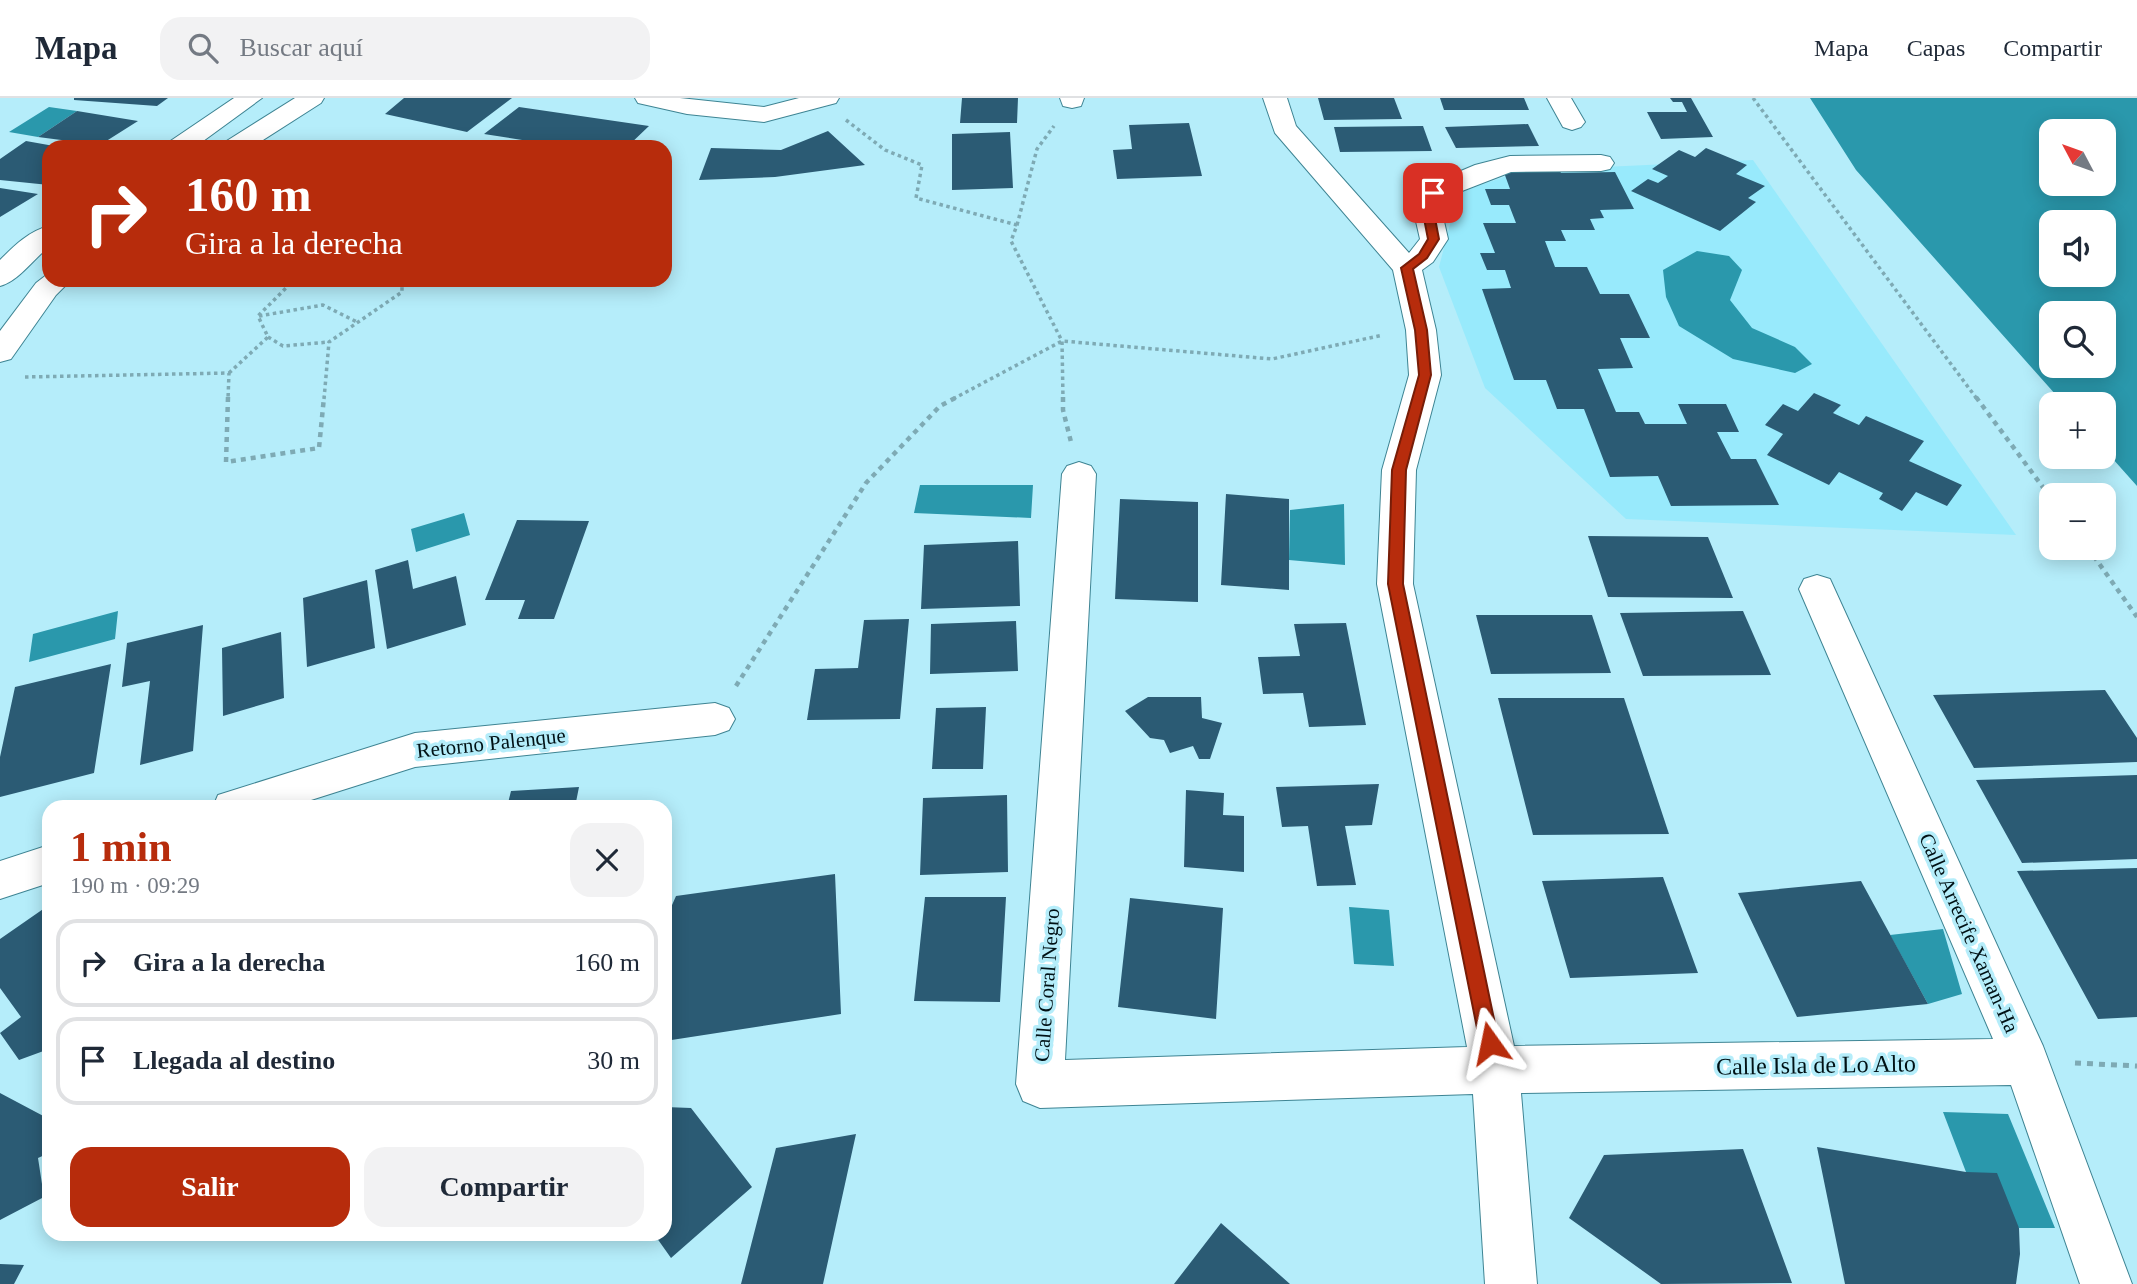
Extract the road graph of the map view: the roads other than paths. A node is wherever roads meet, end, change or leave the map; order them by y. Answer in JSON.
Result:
{"nodes":[{"id":1,"x":312,"y":98,"type":"edge"},
{"id":2,"x":647,"y":98,"type":"edge"},
{"id":3,"x":827,"y":98,"type":"edge"},
{"id":4,"x":1275,"y":98,"type":"edge"},
{"id":5,"x":1559,"y":98,"type":"edge"},
{"id":6,"x":244,"y":102,"type":"edge"},
{"id":7,"x":284,"y":116,"type":"junction"},
{"id":8,"x":1572,"y":122,"type":"dead end"},
{"id":9,"x":188,"y":140,"type":"edge"},
{"id":10,"x":245,"y":140,"type":"edge"},
{"id":11,"x":1601,"y":163,"type":"dead end"},
{"id":12,"x":42,"y":239,"type":"edge"},
{"id":13,"x":1407,"y":268,"type":"junction"},
{"id":14,"x":0,"y":277,"type":"edge"},
{"id":15,"x":48,"y":287,"type":"edge"},
{"id":16,"x":7,"y":365,"type":"edge"},
{"id":17,"x":1079,"y":474,"type":"road end"},
{"id":18,"x":1816,"y":589,"type":"dead end"},
{"id":19,"x":715,"y":719,"type":"road end"},
{"id":20,"x":255,"y":800,"type":"edge"},
{"id":21,"x":42,"y":866,"type":"edge"},
{"id":22,"x":0,"y":880,"type":"edge"},
{"id":23,"x":2026,"y":1062,"type":"junction"},
{"id":24,"x":1495,"y":1070,"type":"junction"},
{"id":25,"x":1511,"y":1284,"type":"edge"},
{"id":26,"x":2106,"y":1284,"type":"edge"}],
"edges":[{"from":1,"to":7,"type":"street"},
{"from":2,"to":3,"type":"street"},
{"from":4,"to":13,"type":"street"},
{"from":5,"to":8,"type":"street"},
{"from":6,"to":7,"type":"street"},
{"from":6,"to":9,"type":"street"},
{"from":7,"to":10,"type":"street"},
{"from":11,"to":13,"type":"street"},
{"from":12,"to":14,"type":"street"},
{"from":13,"to":24,"type":"street"},
{"from":15,"to":16,"type":"street"},
{"from":17,"to":24,"type":"street","name":"Calle Coral Negro"},
{"from":18,"to":23,"type":"street","name":"Calle Arrecife Xaman-Ha"},
{"from":19,"to":20,"type":"street","name":"Retorno Palenque"},
{"from":21,"to":22,"type":"street"},
{"from":23,"to":24,"type":"street","name":"Calle Isla de Lo Alto"},
{"from":23,"to":26,"type":"street","name":"Calle Arrecife Xaman-Ha"},
{"from":24,"to":25,"type":"street"}]}
